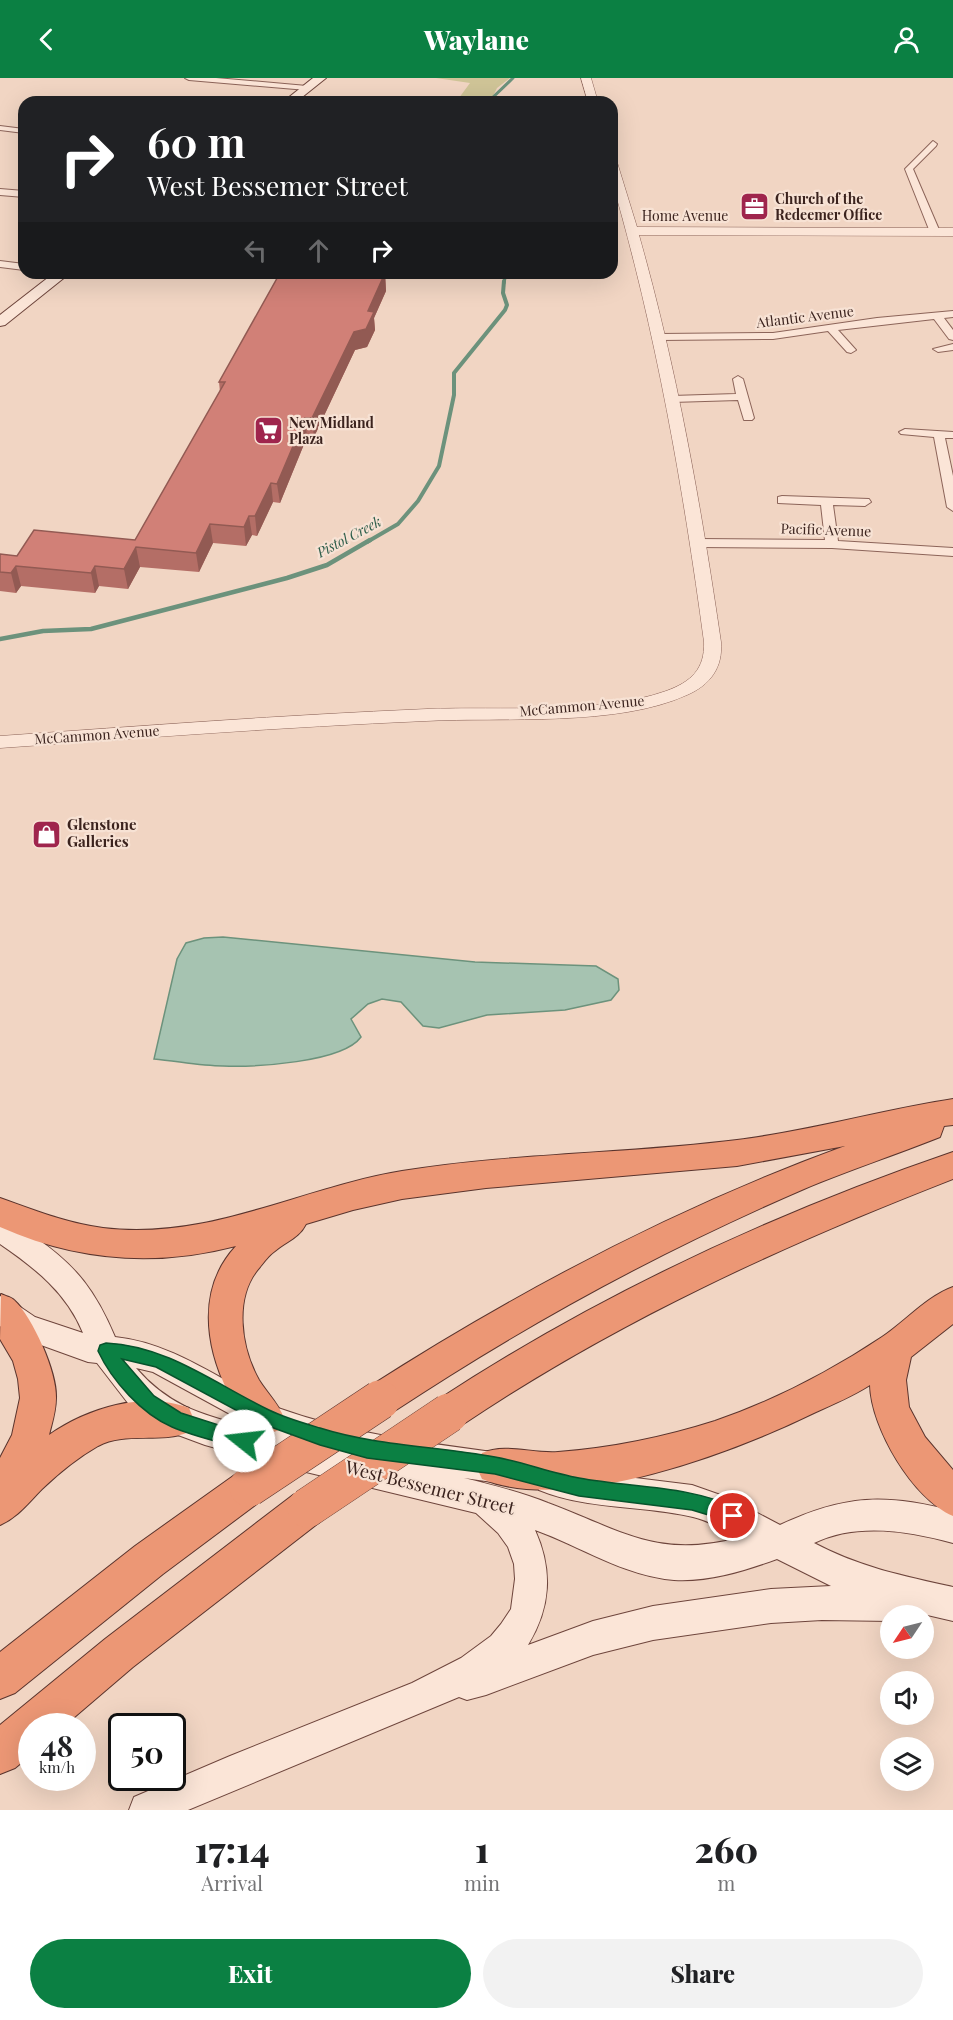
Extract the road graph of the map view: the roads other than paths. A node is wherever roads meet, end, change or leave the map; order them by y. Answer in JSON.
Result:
{"nodes":[{"id":1,"x":189,"y":78,"type":"edge"},
{"id":2,"x":320,"y":78,"type":"edge"},
{"id":3,"x":586,"y":78,"type":"edge"},
{"id":4,"x":307,"y":88,"type":"junction"},
{"id":5,"x":297,"y":96,"type":"edge"},
{"id":6,"x":591,"y":96,"type":"edge"},
{"id":7,"x":0,"y":128,"type":"edge"},
{"id":8,"x":18,"y":130,"type":"edge"},
{"id":9,"x":933,"y":144,"type":"dead end"},
{"id":10,"x":618,"y":182,"type":"edge"},
{"id":11,"x":0,"y":192,"type":"edge"},
{"id":12,"x":18,"y":194,"type":"edge"},
{"id":13,"x":633,"y":231,"type":"junction"},
{"id":14,"x":935,"y":232,"type":"junction"},
{"id":15,"x":953,"y":232,"type":"edge"},
{"id":16,"x":0,"y":264,"type":"edge"},
{"id":17,"x":18,"y":266,"type":"edge"},
{"id":18,"x":55,"y":279,"type":"edge"},
{"id":19,"x":936,"y":315,"type":"junction"},
{"id":20,"x":953,"y":315,"type":"edge"},
{"id":21,"x":0,"y":322,"type":"edge"},
{"id":22,"x":831,"y":328,"type":"junction"},
{"id":23,"x":953,"y":337,"type":"edge"},
{"id":24,"x":660,"y":338,"type":"junction"},
{"id":25,"x":953,"y":347,"type":"edge"},
{"id":26,"x":938,"y":349,"type":"dead end"},
{"id":27,"x":851,"y":350,"type":"dead end"},
{"id":28,"x":738,"y":379,"type":"dead end"},
{"id":29,"x":743,"y":397,"type":"junction"},
{"id":30,"x":672,"y":399,"type":"junction"},
{"id":31,"x":748,"y":418,"type":"dead end"},
{"id":32,"x":905,"y":432,"type":"dead end"},
{"id":33,"x":939,"y":434,"type":"junction"},
{"id":34,"x":953,"y":435,"type":"edge"},
{"id":35,"x":782,"y":500,"type":"dead end"},
{"id":36,"x":826,"y":500,"type":"junction"},
{"id":37,"x":865,"y":502,"type":"dead end"},
{"id":38,"x":953,"y":507,"type":"edge"},
{"id":39,"x":698,"y":543,"type":"junction"},
{"id":40,"x":832,"y":544,"type":"junction"},
{"id":41,"x":953,"y":552,"type":"edge"},
{"id":42,"x":0,"y":742,"type":"edge"},
{"id":43,"x":953,"y":1112,"type":"edge"},
{"id":44,"x":953,"y":1119,"type":"edge"},
{"id":45,"x":953,"y":1165,"type":"edge"},
{"id":46,"x":340,"y":1200,"type":"junction"},
{"id":47,"x":0,"y":1212,"type":"edge"},
{"id":48,"x":0,"y":1229,"type":"edge"},
{"id":49,"x":953,"y":1303,"type":"edge"},
{"id":50,"x":0,"y":1309,"type":"edge"},
{"id":51,"x":897,"y":1347,"type":"junction"},
{"id":52,"x":106,"y":1351,"type":"junction"},
{"id":53,"x":266,"y":1418,"type":"junction"},
{"id":54,"x":176,"y":1420,"type":"junction"},
{"id":55,"x":489,"y":1482,"type":"junction"},
{"id":56,"x":0,"y":1495,"type":"edge"},
{"id":57,"x":953,"y":1497,"type":"edge"},
{"id":58,"x":0,"y":1506,"type":"edge"},
{"id":59,"x":953,"y":1527,"type":"edge"},
{"id":60,"x":778,"y":1542,"type":"junction"},
{"id":61,"x":953,"y":1605,"type":"edge"},
{"id":62,"x":0,"y":1678,"type":"edge"},
{"id":63,"x":435,"y":1690,"type":"junction"},
{"id":64,"x":0,"y":1753,"type":"edge"},
{"id":65,"x":147,"y":1810,"type":"edge"}],
"edges":[{"from":1,"to":4,"type":"street"},
{"from":2,"to":4,"type":"main road"},
{"from":3,"to":6,"type":"street"},
{"from":4,"to":5,"type":"main road"},
{"from":7,"to":8,"type":"street"},
{"from":9,"to":14,"type":"street"},
{"from":10,"to":13,"type":"street","name":"McCammon Avenue"},
{"from":11,"to":12,"type":"street"},
{"from":13,"to":14,"type":"street","name":"Home Avenue"},
{"from":13,"to":24,"type":"street","name":"McCammon Avenue"},
{"from":14,"to":15,"type":"street","name":"Home Avenue"},
{"from":16,"to":17,"type":"street"},
{"from":18,"to":21,"type":"main road"},
{"from":19,"to":20,"type":"street","name":"Atlantic Avenue"},
{"from":19,"to":22,"type":"street","name":"Atlantic Avenue"},
{"from":19,"to":23,"type":"street"},
{"from":22,"to":24,"type":"street","name":"Atlantic Avenue"},
{"from":22,"to":27,"type":"street"},
{"from":24,"to":30,"type":"street","name":"McCammon Avenue"},
{"from":25,"to":26,"type":"street"},
{"from":28,"to":29,"type":"street"},
{"from":29,"to":30,"type":"street"},
{"from":29,"to":31,"type":"street"},
{"from":30,"to":39,"type":"street","name":"McCammon Avenue"},
{"from":32,"to":33,"type":"street"},
{"from":33,"to":34,"type":"street"},
{"from":33,"to":38,"type":"street"},
{"from":35,"to":36,"type":"street"},
{"from":36,"to":37,"type":"street"},
{"from":36,"to":40,"type":"street"},
{"from":39,"to":40,"type":"street","name":"Pacific Avenue"},
{"from":39,"to":42,"type":"street","name":"McCammon Avenue"},
{"from":40,"to":41,"type":"street","name":"Pacific Avenue"},
{"from":43,"to":46,"type":"highway"},
{"from":44,"to":62,"type":"highway","bridge":true},
{"from":45,"to":64,"type":"highway","bridge":true},
{"from":46,"to":47,"type":"highway"},
{"from":46,"to":53,"type":"highway"},
{"from":48,"to":52,"type":"main road","name":"West Bessemer Street"},
{"from":49,"to":51,"type":"highway"},
{"from":50,"to":52,"type":"main road","name":"West Bessemer Street"},
{"from":50,"to":56,"type":"highway"},
{"from":51,"to":55,"type":"highway"},
{"from":51,"to":57,"type":"highway"},
{"from":52,"to":53,"type":"main road","name":"West Bessemer Street"},
{"from":52,"to":54,"type":"main road","name":"West Bessemer Street"},
{"from":53,"to":55,"type":"main road","name":"West Bessemer Street"},
{"from":54,"to":55,"type":"main road","name":"West Bessemer Street"},
{"from":54,"to":58,"type":"highway"},
{"from":55,"to":60,"type":"main road","name":"West Bessemer Street"},
{"from":55,"to":60,"type":"main road","name":"West Bessemer Street"},
{"from":55,"to":63,"type":"main road"},
{"from":59,"to":60,"type":"main road","name":"West Bessemer Street"},
{"from":60,"to":61,"type":"main road","name":"West Bessemer Street"},
{"from":61,"to":63,"type":"main road"},
{"from":63,"to":65,"type":"main road"}]}
